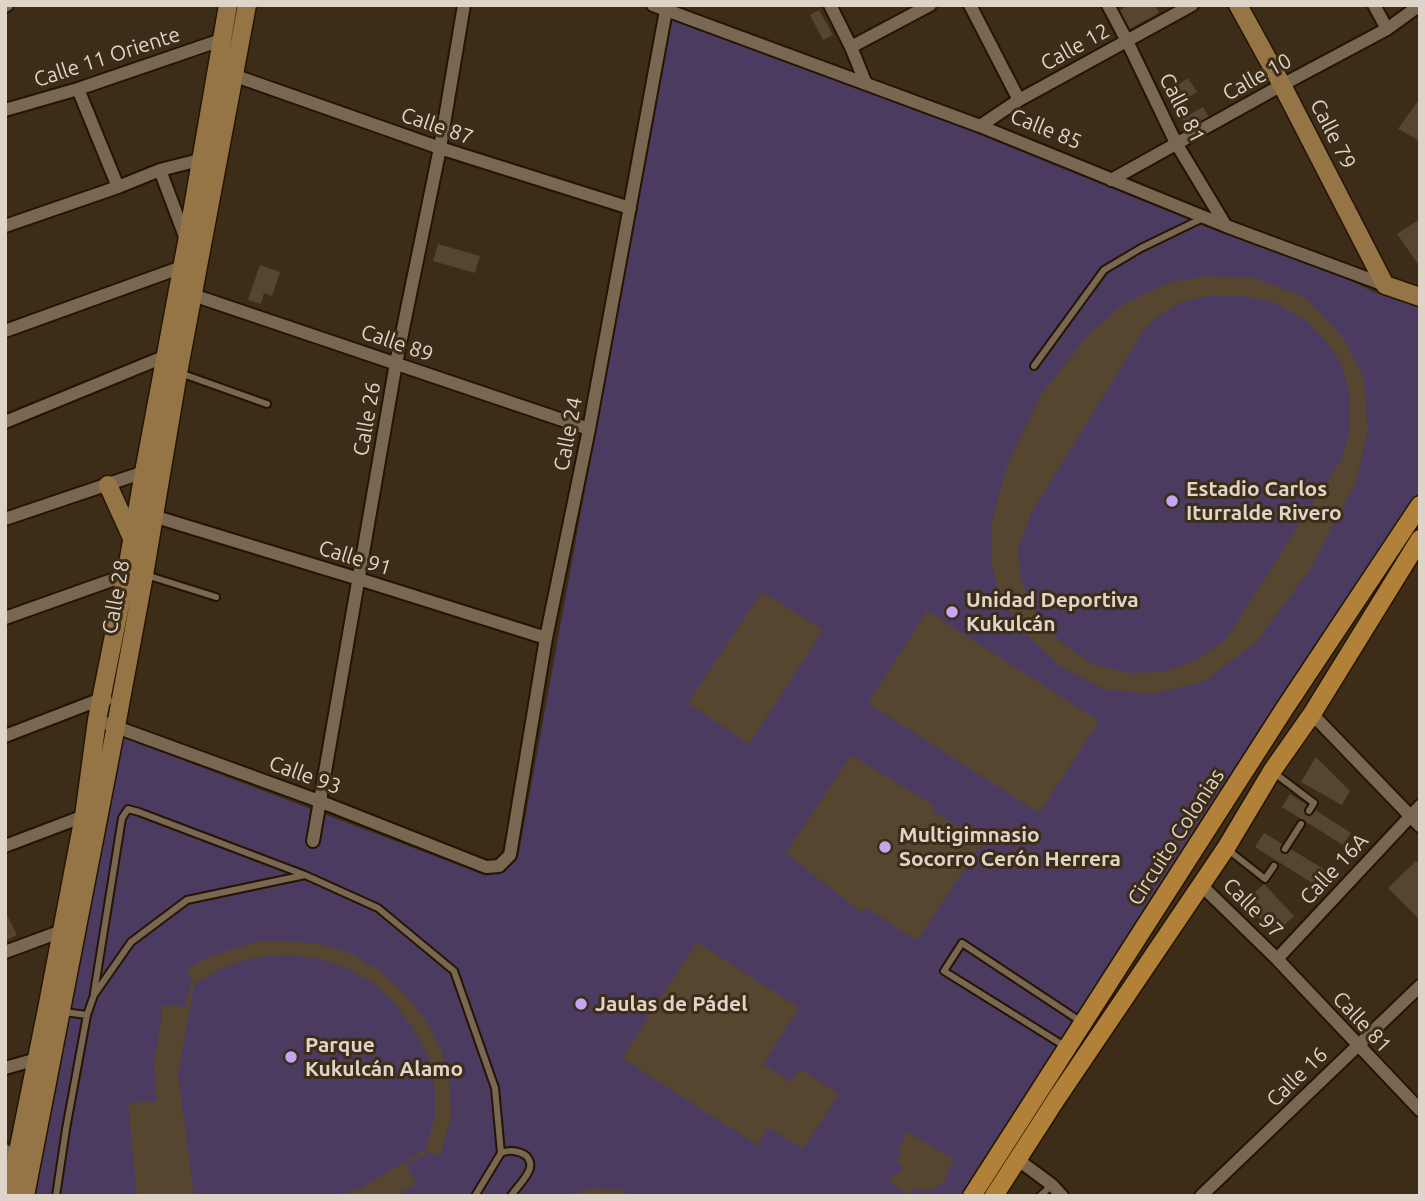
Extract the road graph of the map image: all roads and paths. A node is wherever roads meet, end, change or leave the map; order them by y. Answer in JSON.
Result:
{"nodes":[{"id":1,"x":247,"y":5,"type":"edge"},
{"id":2,"x":464,"y":5,"type":"edge"},
{"id":3,"x":830,"y":5,"type":"edge"},
{"id":4,"x":930,"y":5,"type":"edge"},
{"id":5,"x":970,"y":5,"type":"edge"},
{"id":6,"x":1108,"y":5,"type":"edge"},
{"id":7,"x":1192,"y":5,"type":"edge"},
{"id":8,"x":1238,"y":5,"type":"edge"},
{"id":9,"x":1374,"y":5,"type":"edge"},
{"id":10,"x":1420,"y":5,"type":"edge"},
{"id":11,"x":662,"y":7,"type":"edge"},
{"id":12,"x":225,"y":10,"type":"edge"},
{"id":13,"x":1387,"y":29,"type":"junction"},
{"id":14,"x":220,"y":40,"type":"junction"},
{"id":15,"x":1127,"y":41,"type":"junction"},
{"id":16,"x":851,"y":47,"type":"junction"},
{"id":17,"x":233,"y":75,"type":"junction"},
{"id":18,"x":866,"y":84,"type":"junction"},
{"id":19,"x":1282,"y":85,"type":"junction"},
{"id":20,"x":78,"y":89,"type":"junction"},
{"id":21,"x":1019,"y":100,"type":"junction"},
{"id":22,"x":5,"y":110,"type":"edge"},
{"id":23,"x":980,"y":126,"type":"junction"},
{"id":24,"x":1176,"y":143,"type":"junction"},
{"id":25,"x":440,"y":148,"type":"junction"},
{"id":26,"x":209,"y":158,"type":"junction"},
{"id":27,"x":160,"y":170,"type":"junction"},
{"id":28,"x":1111,"y":180,"type":"junction"},
{"id":29,"x":118,"y":187,"type":"junction"},
{"id":30,"x":630,"y":208,"type":"junction"},
{"id":31,"x":1205,"y":217,"type":"junction"},
{"id":32,"x":5,"y":226,"type":"edge"},
{"id":33,"x":1226,"y":226,"type":"junction"},
{"id":34,"x":187,"y":242,"type":"junction"},
{"id":35,"x":182,"y":267,"type":"junction"},
{"id":36,"x":1385,"y":285,"type":"junction"},
{"id":37,"x":193,"y":295,"type":"junction"},
{"id":38,"x":1420,"y":297,"type":"edge"},
{"id":39,"x":5,"y":331,"type":"edge"},
{"id":40,"x":166,"y":356,"type":"junction"},
{"id":41,"x":396,"y":363,"type":"junction"},
{"id":42,"x":1034,"y":366,"type":"dead end"},
{"id":43,"x":178,"y":373,"type":"junction"},
{"id":44,"x":267,"y":404,"type":"dead end"},
{"id":45,"x":5,"y":422,"type":"edge"},
{"id":46,"x":589,"y":429,"type":"junction"},
{"id":47,"x":144,"y":472,"type":"junction"},
{"id":48,"x":108,"y":485,"type":"junction"},
{"id":49,"x":1420,"y":505,"type":"edge"},
{"id":50,"x":153,"y":516,"type":"junction"},
{"id":51,"x":5,"y":519,"type":"edge"},
{"id":52,"x":132,"y":538,"type":"junction"},
{"id":53,"x":1419,"y":543,"type":"edge"},
{"id":54,"x":135,"y":575,"type":"junction"},
{"id":55,"x":359,"y":579,"type":"junction"},
{"id":56,"x":216,"y":597,"type":"dead end"},
{"id":57,"x":5,"y":618,"type":"edge"},
{"id":58,"x":545,"y":638,"type":"junction"},
{"id":59,"x":101,"y":699,"type":"junction"},
{"id":60,"x":120,"y":703,"type":"junction"},
{"id":61,"x":1312,"y":714,"type":"junction"},
{"id":62,"x":97,"y":720,"type":"junction"},
{"id":63,"x":116,"y":726,"type":"junction"},
{"id":64,"x":5,"y":736,"type":"edge"},
{"id":65,"x":1272,"y":771,"type":"junction"},
{"id":66,"x":319,"y":800,"type":"junction"},
{"id":67,"x":1420,"y":806,"type":"edge"},
{"id":68,"x":1309,"y":811,"type":"dead end"},
{"id":69,"x":1410,"y":815,"type":"junction"},
{"id":70,"x":84,"y":816,"type":"junction"},
{"id":71,"x":1301,"y":824,"type":"dead end"},
{"id":72,"x":1420,"y":826,"type":"edge"},
{"id":73,"x":313,"y":841,"type":"dead end"},
{"id":74,"x":5,"y":846,"type":"edge"},
{"id":75,"x":1226,"y":848,"type":"junction"},
{"id":76,"x":1285,"y":849,"type":"dead end"},
{"id":77,"x":499,"y":866,"type":"joint"},
{"id":78,"x":1274,"y":866,"type":"dead end"},
{"id":79,"x":306,"y":875,"type":"junction"},
{"id":80,"x":1201,"y":884,"type":"junction"},
{"id":81,"x":62,"y":931,"type":"junction"},
{"id":82,"x":5,"y":952,"type":"edge"},
{"id":83,"x":1277,"y":959,"type":"junction"},
{"id":84,"x":1420,"y":986,"type":"edge"},
{"id":85,"x":94,"y":995,"type":"junction"},
{"id":86,"x":54,"y":1010,"type":"junction"},
{"id":87,"x":87,"y":1016,"type":"junction"},
{"id":88,"x":1084,"y":1023,"type":"junction"},
{"id":89,"x":1357,"y":1046,"type":"junction"},
{"id":90,"x":1067,"y":1048,"type":"junction"},
{"id":91,"x":37,"y":1059,"type":"junction"},
{"id":92,"x":5,"y":1068,"type":"edge"},
{"id":93,"x":1041,"y":1088,"type":"junction"},
{"id":94,"x":1057,"y":1098,"type":"junction"},
{"id":95,"x":1420,"y":1110,"type":"edge"},
{"id":96,"x":5,"y":1150,"type":"edge"},
{"id":97,"x":501,"y":1153,"type":"junction"},
{"id":98,"x":1017,"y":1159,"type":"junction"},
{"id":99,"x":14,"y":1172,"type":"junction"},
{"id":100,"x":1052,"y":1185,"type":"junction"},
{"id":101,"x":9,"y":1196,"type":"edge"},
{"id":102,"x":25,"y":1196,"type":"edge"},
{"id":103,"x":56,"y":1196,"type":"edge"},
{"id":104,"x":475,"y":1196,"type":"edge"},
{"id":105,"x":511,"y":1196,"type":"edge"},
{"id":106,"x":972,"y":1196,"type":"edge"},
{"id":107,"x":994,"y":1196,"type":"edge"},
{"id":108,"x":1040,"y":1196,"type":"edge"},
{"id":109,"x":1062,"y":1196,"type":"edge"},
{"id":110,"x":1201,"y":1196,"type":"edge"}],
"edges":[{"from":1,"to":17,"type":"street","name":"Calle 28"},
{"from":2,"to":25,"type":"street","name":"Calle 26"},
{"from":3,"to":16,"type":"street"},
{"from":4,"to":16,"type":"street"},
{"from":5,"to":21,"type":"street"},
{"from":6,"to":15,"type":"street","name":"Calle 81"},
{"from":7,"to":15,"type":"street","name":"Calle 12"},
{"from":8,"to":19,"type":"street","name":"Calle 79"},
{"from":9,"to":13,"type":"street"},
{"from":10,"to":13,"type":"street","name":"Calle 10"},
{"from":11,"to":18,"type":"street","name":"Calle 85"},
{"from":11,"to":30,"type":"street","name":"Calle 24"},
{"from":12,"to":14,"type":"street","name":"Calle 28"},
{"from":13,"to":19,"type":"street","name":"Calle 10"},
{"from":14,"to":20,"type":"street","name":"Calle 11 Oriente"},
{"from":14,"to":26,"type":"street","name":"Calle 28"},
{"from":15,"to":21,"type":"street","name":"Calle 12"},
{"from":15,"to":24,"type":"street","name":"Calle 81"},
{"from":16,"to":18,"type":"street"},
{"from":17,"to":25,"type":"street","name":"Calle 87"},
{"from":17,"to":26,"type":"street","name":"Calle 28"},
{"from":18,"to":23,"type":"street","name":"Calle 85"},
{"from":19,"to":24,"type":"street","name":"Calle 10"},
{"from":19,"to":36,"type":"street","name":"Calle 79"},
{"from":20,"to":22,"type":"street","name":"Calle 11 Oriente"},
{"from":20,"to":29,"type":"street"},
{"from":21,"to":23,"type":"street","name":"Calle 12"},
{"from":23,"to":28,"type":"street","name":"Calle 85"},
{"from":24,"to":28,"type":"street","name":"Calle 10"},
{"from":24,"to":33,"type":"street","name":"Calle 81"},
{"from":25,"to":30,"type":"street","name":"Calle 87"},
{"from":25,"to":41,"type":"street","name":"Calle 26"},
{"from":26,"to":27,"type":"street"},
{"from":26,"to":34,"type":"street","name":"Calle 28"},
{"from":26,"to":37,"type":"street","name":"Calle 28"},
{"from":27,"to":29,"type":"street"},
{"from":27,"to":34,"type":"street"},
{"from":28,"to":31,"type":"street","name":"Calle 85"},
{"from":29,"to":32,"type":"street"},
{"from":30,"to":46,"type":"street","name":"Calle 24"},
{"from":31,"to":33,"type":"street","name":"Calle 85"},
{"from":31,"to":42,"type":"lane"},
{"from":33,"to":36,"type":"street","name":"Calle 85"},
{"from":34,"to":35,"type":"street","name":"Calle 28"},
{"from":35,"to":39,"type":"street"},
{"from":35,"to":40,"type":"street","name":"Calle 28"},
{"from":36,"to":38,"type":"street","name":"Calle 85"},
{"from":37,"to":41,"type":"street","name":"Calle 89"},
{"from":37,"to":43,"type":"street","name":"Calle 28"},
{"from":40,"to":45,"type":"street"},
{"from":40,"to":47,"type":"street","name":"Calle 28"},
{"from":41,"to":46,"type":"street","name":"Calle 89"},
{"from":41,"to":55,"type":"street","name":"Calle 26"},
{"from":43,"to":44,"type":"lane"},
{"from":43,"to":50,"type":"street","name":"Calle 28"},
{"from":46,"to":58,"type":"street","name":"Calle 24"},
{"from":47,"to":48,"type":"street"},
{"from":47,"to":52,"type":"street","name":"Calle 28"},
{"from":48,"to":51,"type":"street"},
{"from":48,"to":52,"type":"street"},
{"from":49,"to":88,"type":"main road","name":"Circuito Colonias"},
{"from":50,"to":54,"type":"street","name":"Calle 28"},
{"from":50,"to":55,"type":"street","name":"Calle 91"},
{"from":52,"to":54,"type":"street","name":"Calle 28"},
{"from":53,"to":61,"type":"main road"},
{"from":54,"to":56,"type":"lane"},
{"from":54,"to":57,"type":"street"},
{"from":54,"to":59,"type":"street","name":"Calle 28"},
{"from":54,"to":60,"type":"street","name":"Calle 28"},
{"from":55,"to":58,"type":"street","name":"Calle 91"},
{"from":55,"to":66,"type":"street","name":"Calle 26"},
{"from":58,"to":77,"type":"street","name":"Calle 24"},
{"from":59,"to":60,"type":"street"},
{"from":59,"to":62,"type":"street","name":"Calle 28"},
{"from":59,"to":64,"type":"street"},
{"from":60,"to":63,"type":"street","name":"Calle 28"},
{"from":61,"to":65,"type":"main road"},
{"from":61,"to":69,"type":"street"},
{"from":62,"to":63,"type":"street","name":"Calle 93"},
{"from":62,"to":70,"type":"street","name":"Calle 28"},
{"from":63,"to":66,"type":"street","name":"Calle 93"},
{"from":63,"to":86,"type":"street","name":"Calle 28"},
{"from":65,"to":68,"type":"lane"},
{"from":65,"to":75,"type":"main road"},
{"from":66,"to":73,"type":"street","name":"Calle 26"},
{"from":66,"to":77,"type":"street","name":"Calle 93"},
{"from":67,"to":69,"type":"street","name":"Calle 16A"},
{"from":69,"to":72,"type":"street"},
{"from":69,"to":83,"type":"street","name":"Calle 16A"},
{"from":70,"to":74,"type":"street"},
{"from":70,"to":81,"type":"street","name":"Calle 28"},
{"from":71,"to":76,"type":"lane"},
{"from":75,"to":78,"type":"lane"},
{"from":75,"to":80,"type":"main road"},
{"from":79,"to":85,"type":"lane"},
{"from":79,"to":85,"type":"lane"},
{"from":79,"to":97,"type":"lane"},
{"from":80,"to":83,"type":"street","name":"Calle 97"},
{"from":80,"to":94,"type":"main road"},
{"from":81,"to":82,"type":"street"},
{"from":81,"to":86,"type":"street","name":"Calle 28"},
{"from":83,"to":89,"type":"street","name":"Calle 81"},
{"from":84,"to":89,"type":"street","name":"Calle 16"},
{"from":85,"to":87,"type":"lane"},
{"from":86,"to":87,"type":"lane"},
{"from":86,"to":91,"type":"street","name":"Calle 28"},
{"from":86,"to":102,"type":"street","name":"Calle 28"},
{"from":87,"to":103,"type":"lane"},
{"from":88,"to":90,"type":"main road","name":"Circuito Colonias"},
{"from":88,"to":90,"type":"lane"},
{"from":89,"to":95,"type":"street","name":"Calle 81"},
{"from":89,"to":110,"type":"street","name":"Calle 16"},
{"from":90,"to":93,"type":"main road","name":"Circuito Colonias"},
{"from":91,"to":92,"type":"street"},
{"from":91,"to":99,"type":"street","name":"Calle 28"},
{"from":93,"to":94,"type":"main road"},
{"from":93,"to":106,"type":"main road","name":"Circuito Colonias"},
{"from":94,"to":98,"type":"main road"},
{"from":96,"to":99,"type":"street"},
{"from":97,"to":104,"type":"lane"},
{"from":97,"to":105,"type":"lane"},
{"from":98,"to":100,"type":"street"},
{"from":98,"to":107,"type":"main road"},
{"from":99,"to":101,"type":"street","name":"Calle 28"},
{"from":100,"to":108,"type":"lane"},
{"from":100,"to":109,"type":"street"}]}
